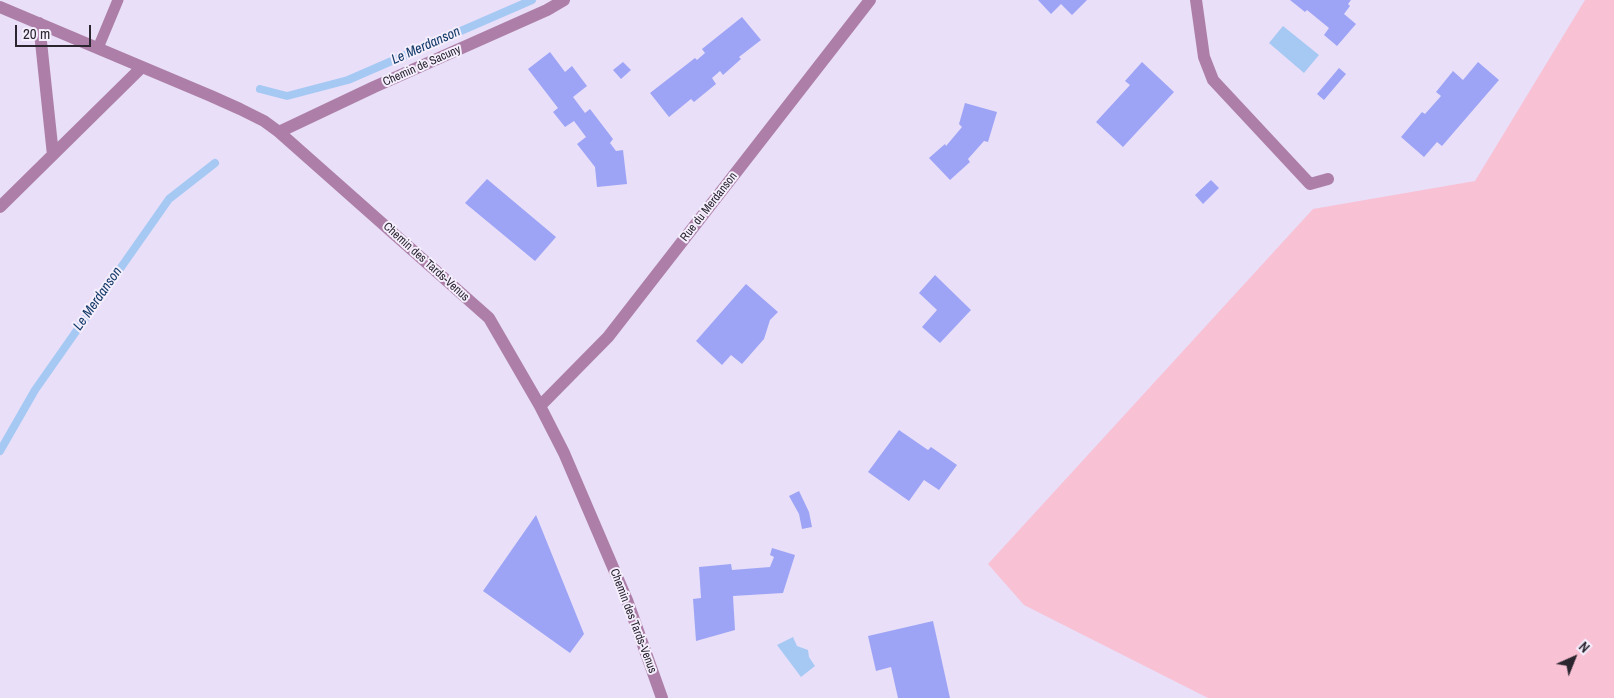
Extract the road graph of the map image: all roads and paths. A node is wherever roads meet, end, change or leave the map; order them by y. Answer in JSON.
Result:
{"nodes":[{"id":1,"x":118,"y":0,"type":"edge"},
{"id":2,"x":564,"y":0,"type":"edge"},
{"id":3,"x":870,"y":0,"type":"edge"},
{"id":4,"x":1196,"y":0,"type":"edge"},
{"id":5,"x":0,"y":7,"type":"edge"},
{"id":6,"x":39,"y":23,"type":"junction"},
{"id":7,"x":98,"y":48,"type":"junction"},
{"id":8,"x":142,"y":67,"type":"junction"},
{"id":9,"x":279,"y":132,"type":"junction"},
{"id":10,"x":53,"y":154,"type":"junction"},
{"id":11,"x":1328,"y":179,"type":"dead end"},
{"id":12,"x":0,"y":207,"type":"edge"},
{"id":13,"x":540,"y":406,"type":"junction"},
{"id":14,"x":662,"y":698,"type":"edge"}],
"edges":[{"from":1,"to":7,"type":"lane"},
{"from":2,"to":9,"type":"street","name":"Chemin de Sacuny"},
{"from":3,"to":13,"type":"street","name":"Rue du Merdanson"},
{"from":4,"to":11,"type":"street"},
{"from":5,"to":6,"type":"street","name":"Chemin des Tards-Venus"},
{"from":6,"to":7,"type":"street","name":"Chemin des Tards-Venus"},
{"from":6,"to":10,"type":"street"},
{"from":7,"to":8,"type":"street","name":"Chemin des Tards-Venus"},
{"from":8,"to":9,"type":"street","name":"Chemin des Tards-Venus"},
{"from":8,"to":10,"type":"street"},
{"from":9,"to":13,"type":"street","name":"Chemin des Tards-Venus"},
{"from":10,"to":12,"type":"street"},
{"from":13,"to":14,"type":"street","name":"Chemin des Tards-Venus"}]}
